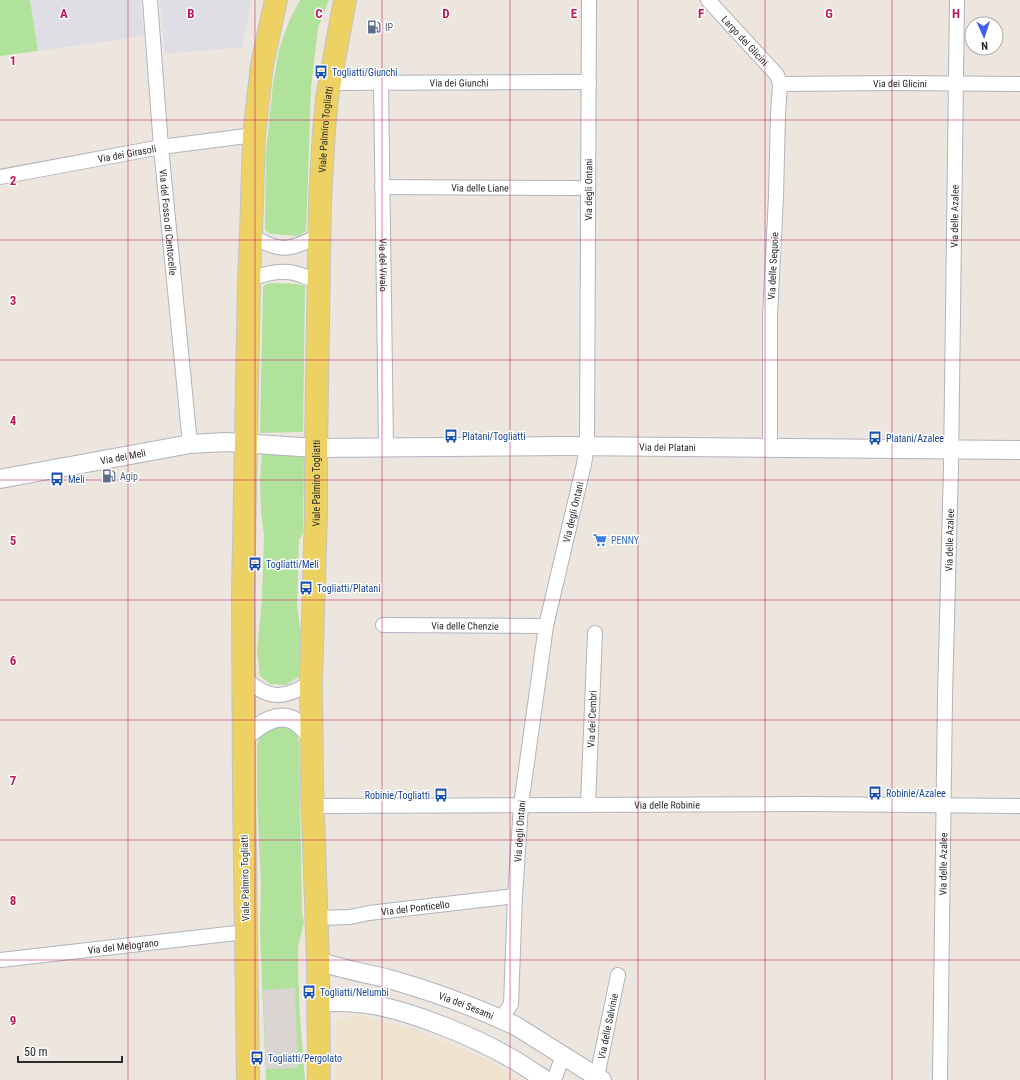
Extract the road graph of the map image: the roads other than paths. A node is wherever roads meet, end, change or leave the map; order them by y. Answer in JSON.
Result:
{"nodes":[{"id":1,"x":150,"y":0,"type":"edge"},
{"id":2,"x":272,"y":0,"type":"edge"},
{"id":3,"x":276,"y":0,"type":"edge"},
{"id":4,"x":281,"y":0,"type":"edge"},
{"id":5,"x":289,"y":0,"type":"edge"},
{"id":6,"x":345,"y":0,"type":"edge"},
{"id":7,"x":589,"y":0,"type":"edge"},
{"id":8,"x":708,"y":0,"type":"edge"},
{"id":9,"x":957,"y":0,"type":"edge"},
{"id":10,"x":269,"y":31,"type":"junction"},
{"id":11,"x":589,"y":82,"type":"junction"},
{"id":12,"x":329,"y":83,"type":"junction"},
{"id":13,"x":382,"y":83,"type":"junction"},
{"id":14,"x":780,"y":84,"type":"junction"},
{"id":15,"x":956,"y":84,"type":"junction"},
{"id":16,"x":1020,"y":84,"type":"edge"},
{"id":17,"x":254,"y":135,"type":"junction"},
{"id":18,"x":162,"y":147,"type":"junction"},
{"id":19,"x":0,"y":177,"type":"edge"},
{"id":20,"x":382,"y":187,"type":"junction"},
{"id":21,"x":578,"y":188,"type":"dead end"},
{"id":22,"x":251,"y":235,"type":"junction"},
{"id":23,"x":320,"y":235,"type":"junction"},
{"id":24,"x":249,"y":280,"type":"junction"},
{"id":25,"x":318,"y":284,"type":"junction"},
{"id":26,"x":246,"y":443,"type":"junction"},
{"id":27,"x":190,"y":444,"type":"junction"},
{"id":28,"x":386,"y":446,"type":"junction"},
{"id":29,"x":587,"y":446,"type":"junction"},
{"id":30,"x":770,"y":447,"type":"junction"},
{"id":31,"x":316,"y":448,"type":"junction"},
{"id":32,"x":950,"y":449,"type":"junction"},
{"id":33,"x":1020,"y":450,"type":"edge"},
{"id":34,"x":0,"y":479,"type":"edge"},
{"id":35,"x":383,"y":626,"type":"dead end"},
{"id":36,"x":546,"y":626,"type":"junction"},
{"id":37,"x":594,"y":633,"type":"dead end"},
{"id":38,"x":244,"y":677,"type":"junction"},
{"id":39,"x":311,"y":682,"type":"junction"},
{"id":40,"x":244,"y":738,"type":"junction"},
{"id":41,"x":312,"y":738,"type":"junction"},
{"id":42,"x":520,"y":805,"type":"junction"},
{"id":43,"x":588,"y":805,"type":"junction"},
{"id":44,"x":314,"y":806,"type":"junction"},
{"id":45,"x":944,"y":806,"type":"junction"},
{"id":46,"x":1020,"y":806,"type":"edge"},
{"id":47,"x":515,"y":896,"type":"junction"},
{"id":48,"x":316,"y":918,"type":"junction"},
{"id":49,"x":246,"y":932,"type":"junction"},
{"id":50,"x":0,"y":960,"type":"edge"},
{"id":51,"x":318,"y":961,"type":"junction"},
{"id":52,"x":618,"y":975,"type":"dead end"},
{"id":53,"x":318,"y":1003,"type":"junction"},
{"id":54,"x":501,"y":1019,"type":"junction"},
{"id":55,"x":563,"y":1055,"type":"junction"},
{"id":56,"x":599,"y":1078,"type":"edge"},
{"id":57,"x":248,"y":1080,"type":"edge"},
{"id":58,"x":320,"y":1080,"type":"edge"},
{"id":59,"x":545,"y":1080,"type":"edge"},
{"id":60,"x":554,"y":1080,"type":"edge"},
{"id":61,"x":940,"y":1080,"type":"edge"}],
"edges":[{"from":1,"to":18,"type":"street","name":"Via del Fosso di Centocelle"},
{"from":2,"to":10,"type":"main road","name":"Viale Palmiro Togliatti"},
{"from":3,"to":10,"type":"main road","name":"Viale Palmiro Togliatti"},
{"from":4,"to":10,"type":"main road","name":"Viale Palmiro Togliatti"},
{"from":5,"to":10,"type":"main road","name":"Viale Palmiro Togliatti"},
{"from":6,"to":12,"type":"main road","name":"Viale Palmiro Togliatti"},
{"from":7,"to":11,"type":"street","name":"Via degli Ontani"},
{"from":8,"to":14,"type":"street","name":"Largo dei Glicini"},
{"from":9,"to":15,"type":"street","name":"Via delle Azalee"},
{"from":10,"to":17,"type":"main road","name":"Viale Palmiro Togliatti"},
{"from":11,"to":13,"type":"street","name":"Via dei Giunchi"},
{"from":11,"to":29,"type":"street","name":"Via degli Ontani"},
{"from":12,"to":13,"type":"street","name":"Via dei Giunchi"},
{"from":12,"to":23,"type":"main road","name":"Viale Palmiro Togliatti"},
{"from":13,"to":20,"type":"street","name":"Via del Vivaio"},
{"from":14,"to":15,"type":"street","name":"Via dei Glicini"},
{"from":14,"to":30,"type":"street","name":"Via delle Sequoie"},
{"from":15,"to":16,"type":"street","name":"Via dei Glicini"},
{"from":15,"to":32,"type":"street","name":"Via delle Azalee"},
{"from":17,"to":18,"type":"street","name":"Via dei Girasoli"},
{"from":17,"to":22,"type":"main road","name":"Viale Palmiro Togliatti"},
{"from":18,"to":19,"type":"street","name":"Via dei Girasoli"},
{"from":18,"to":27,"type":"street","name":"Via del Fosso di Centocelle"},
{"from":20,"to":21,"type":"street","name":"Via delle Liane"},
{"from":20,"to":28,"type":"street","name":"Via del Vivaio"},
{"from":22,"to":23,"type":"street"},
{"from":22,"to":24,"type":"main road","name":"Viale Palmiro Togliatti"},
{"from":23,"to":25,"type":"main road","name":"Viale Palmiro Togliatti"},
{"from":24,"to":25,"type":"street"},
{"from":24,"to":26,"type":"main road","name":"Viale Palmiro Togliatti"},
{"from":25,"to":31,"type":"main road","name":"Viale Palmiro Togliatti"},
{"from":26,"to":27,"type":"street","name":"Via dei Meli"},
{"from":26,"to":31,"type":"street","name":"Via dei Meli"},
{"from":26,"to":38,"type":"main road","name":"Viale Palmiro Togliatti"},
{"from":27,"to":34,"type":"street","name":"Via dei Meli"},
{"from":28,"to":29,"type":"street","name":"Via dei Platani"},
{"from":28,"to":31,"type":"street","name":"Via dei Platani"},
{"from":29,"to":30,"type":"street","name":"Via dei Platani"},
{"from":29,"to":36,"type":"street","name":"Via degli Ontani"},
{"from":30,"to":32,"type":"street","name":"Via dei Platani"},
{"from":31,"to":39,"type":"main road","name":"Viale Palmiro Togliatti"},
{"from":32,"to":33,"type":"street","name":"Via dei Platani"},
{"from":32,"to":45,"type":"street","name":"Via delle Azalee"},
{"from":35,"to":36,"type":"street","name":"Via delle Chenzie"},
{"from":36,"to":42,"type":"street","name":"Via degli Ontani"},
{"from":37,"to":43,"type":"street","name":"Via dei Cembri"},
{"from":38,"to":39,"type":"street"},
{"from":38,"to":40,"type":"main road","name":"Viale Palmiro Togliatti"},
{"from":39,"to":41,"type":"main road","name":"Viale Palmiro Togliatti"},
{"from":40,"to":41,"type":"street"},
{"from":40,"to":49,"type":"main road","name":"Viale Palmiro Togliatti"},
{"from":41,"to":44,"type":"main road","name":"Viale Palmiro Togliatti"},
{"from":42,"to":43,"type":"street","name":"Via delle Robinie"},
{"from":42,"to":44,"type":"street","name":"Via delle Robinie"},
{"from":42,"to":47,"type":"street","name":"Via degli Ontani"},
{"from":43,"to":45,"type":"street","name":"Via delle Robinie"},
{"from":44,"to":48,"type":"main road","name":"Viale Palmiro Togliatti"},
{"from":45,"to":46,"type":"street","name":"Via delle Robinie"},
{"from":45,"to":61,"type":"street","name":"Via delle Azalee"},
{"from":47,"to":48,"type":"street","name":"Via del Ponticello"},
{"from":47,"to":54,"type":"street","name":"Via degli Ontani"},
{"from":48,"to":51,"type":"main road","name":"Viale Palmiro Togliatti"},
{"from":49,"to":50,"type":"street","name":"Via del Melograno"},
{"from":49,"to":57,"type":"main road","name":"Viale Palmiro Togliatti"},
{"from":51,"to":53,"type":"main road","name":"Viale Palmiro Togliatti"},
{"from":51,"to":54,"type":"street","name":"Via dei Sesami"},
{"from":52,"to":56,"type":"street","name":"Via delle Salvinie"},
{"from":53,"to":58,"type":"main road","name":"Viale Palmiro Togliatti"},
{"from":53,"to":59,"type":"street"},
{"from":54,"to":55,"type":"street","name":"Via dei Sesami"},
{"from":55,"to":56,"type":"street","name":"Via dei Sesami"},
{"from":55,"to":60,"type":"street"}]}
